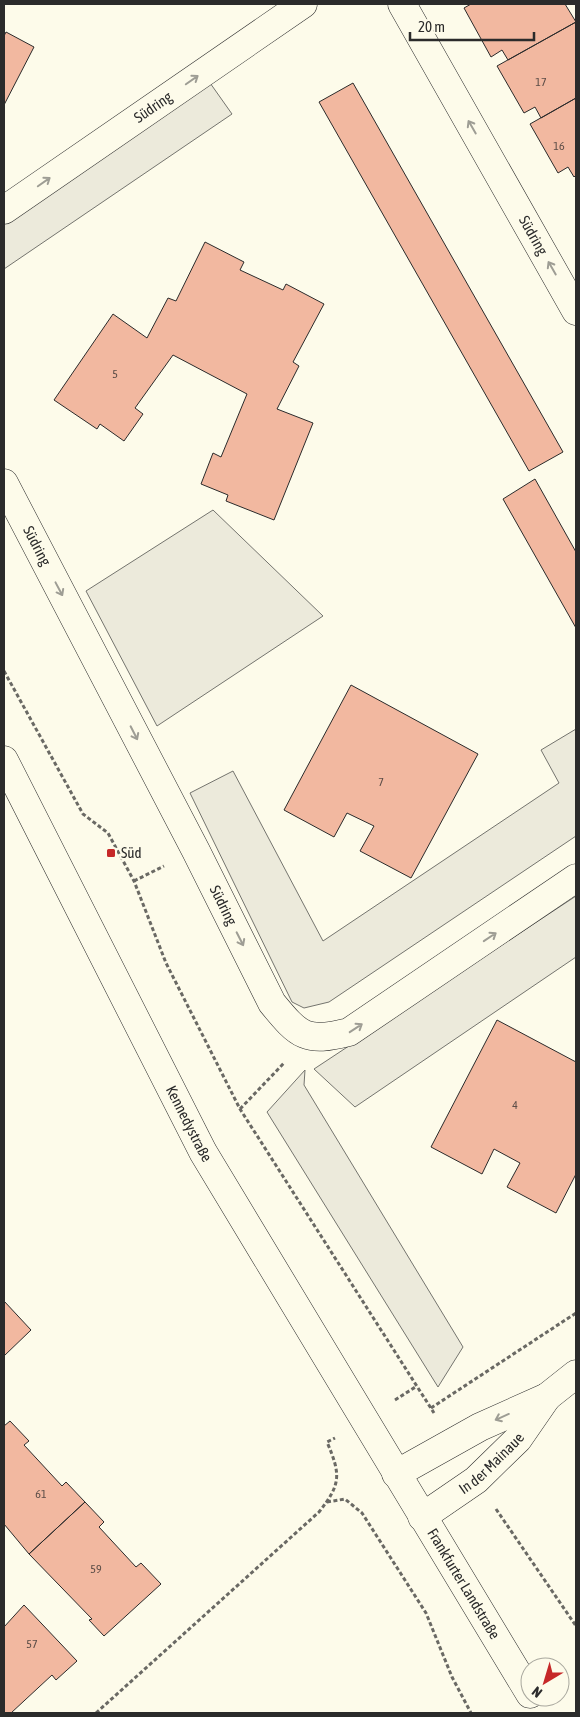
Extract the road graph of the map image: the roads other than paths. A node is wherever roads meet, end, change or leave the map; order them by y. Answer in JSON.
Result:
{"nodes":[{"id":1,"x":303,"y":4,"type":"edge"},
{"id":2,"x":402,"y":4,"type":"edge"},
{"id":3,"x":4,"y":210,"type":"edge"},
{"id":4,"x":576,"y":310,"type":"edge"},
{"id":5,"x":4,"y":484,"type":"edge"},
{"id":6,"x":4,"y":760,"type":"edge"},
{"id":7,"x":576,"y":878,"type":"edge"},
{"id":8,"x":576,"y":1374,"type":"edge"},
{"id":9,"x":547,"y":1397,"type":"junction"},
{"id":10,"x":396,"y":1474,"type":"junction"},
{"id":11,"x":422,"y":1517,"type":"junction"},
{"id":12,"x":520,"y":1677,"type":"edge"}],
"edges":[{"from":3,"to":1,"type":"street","name":"Südring","one_way":true},
{"from":4,"to":2,"type":"street","name":"Südring","one_way":true},
{"from":5,"to":7,"type":"street","name":"Südring","one_way":true},
{"from":6,"to":10,"type":"street","name":"Kennedystraße"},
{"from":8,"to":9,"type":"street","name":"In der Mainaue"},
{"from":9,"to":10,"type":"street","name":"In der Mainaue","one_way":true},
{"from":9,"to":11,"type":"street","name":"In der Mainaue"},
{"from":10,"to":11,"type":"street","name":"Frankfurter Landstraße"},
{"from":11,"to":12,"type":"street","name":"Frankfurter Landstraße"}]}
